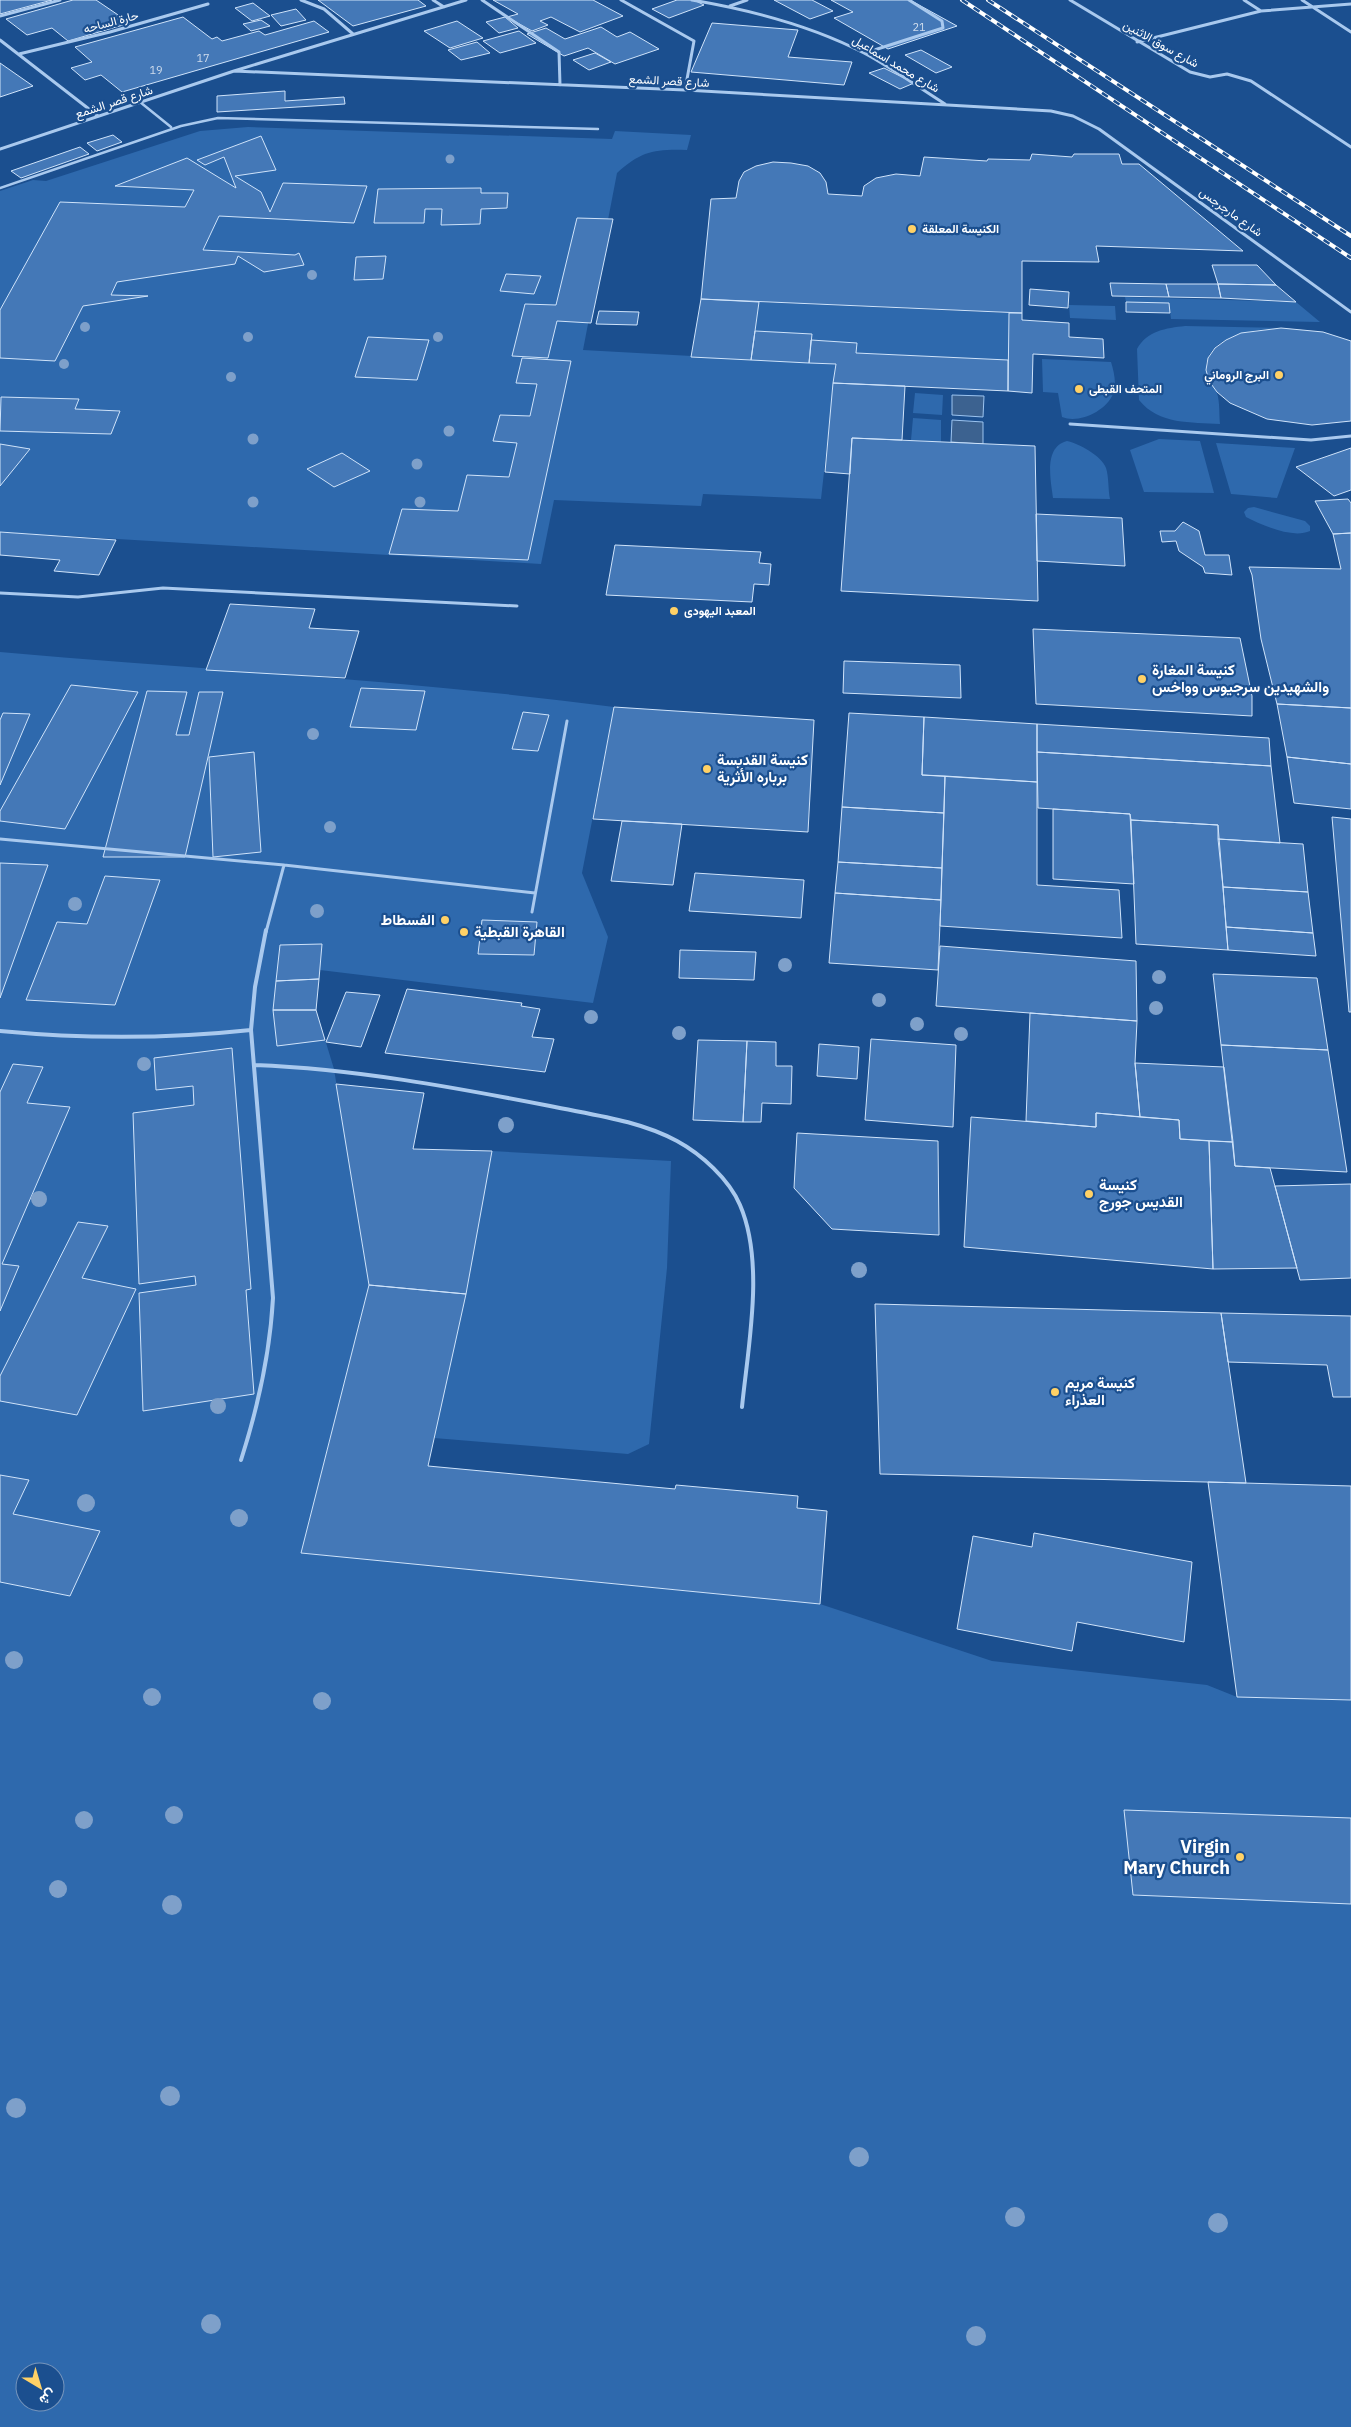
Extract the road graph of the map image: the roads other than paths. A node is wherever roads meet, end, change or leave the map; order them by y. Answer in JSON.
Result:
{"nodes":[{"id":1,"x":60,"y":0,"type":"edge"},
{"id":2,"x":301,"y":0,"type":"edge"},
{"id":3,"x":434,"y":0,"type":"edge"},
{"id":4,"x":466,"y":0,"type":"edge"},
{"id":5,"x":482,"y":0,"type":"edge"},
{"id":6,"x":620,"y":0,"type":"edge"},
{"id":7,"x":692,"y":0,"type":"edge"},
{"id":8,"x":747,"y":0,"type":"edge"},
{"id":9,"x":909,"y":0,"type":"edge"},
{"id":10,"x":1070,"y":0,"type":"edge"},
{"id":11,"x":1244,"y":0,"type":"edge"},
{"id":12,"x":1302,"y":0,"type":"edge"},
{"id":13,"x":208,"y":4,"type":"dead end"},
{"id":14,"x":1351,"y":4,"type":"edge"},
{"id":15,"x":729,"y":6,"type":"junction"},
{"id":16,"x":444,"y":7,"type":"junction"},
{"id":17,"x":1314,"y":8,"type":"junction"},
{"id":18,"x":1261,"y":10,"type":"junction"},
{"id":19,"x":0,"y":16,"type":"edge"},
{"id":20,"x":1351,"y":32,"type":"edge"},
{"id":21,"x":353,"y":34,"type":"junction"},
{"id":22,"x":0,"y":40,"type":"edge"},
{"id":23,"x":1137,"y":42,"type":"junction"},
{"id":24,"x":865,"y":53,"type":"junction"},
{"id":25,"x":18,"y":54,"type":"junction"},
{"id":26,"x":234,"y":71,"type":"junction"},
{"id":27,"x":560,"y":85,"type":"junction"},
{"id":28,"x":685,"y":90,"type":"junction"},
{"id":29,"x":140,"y":102,"type":"junction"},
{"id":30,"x":946,"y":104,"type":"junction"},
{"id":31,"x":98,"y":116,"type":"junction"},
{"id":32,"x":171,"y":127,"type":"junction"},
{"id":33,"x":598,"y":129,"type":"dead end"},
{"id":34,"x":1100,"y":129,"type":"joint"},
{"id":35,"x":1351,"y":147,"type":"edge"},
{"id":36,"x":0,"y":149,"type":"edge"},
{"id":37,"x":0,"y":188,"type":"edge"},
{"id":38,"x":1351,"y":312,"type":"edge"},
{"id":39,"x":1070,"y":424,"type":"dead end"},
{"id":40,"x":1351,"y":436,"type":"edge"},
{"id":41,"x":0,"y":593,"type":"edge"},
{"id":42,"x":517,"y":606,"type":"dead end"},
{"id":43,"x":567,"y":721,"type":"dead end"},
{"id":44,"x":0,"y":839,"type":"edge"},
{"id":45,"x":284,"y":865,"type":"junction"},
{"id":46,"x":536,"y":893,"type":"junction"},
{"id":47,"x":532,"y":912,"type":"dead end"},
{"id":48,"x":251,"y":1030,"type":"junction"},
{"id":49,"x":0,"y":1031,"type":"edge"},
{"id":50,"x":255,"y":1065,"type":"junction"},
{"id":51,"x":742,"y":1407,"type":"dead end"},
{"id":52,"x":240,"y":1460,"type":"dead end"}],
"edges":[{"from":1,"to":19,"type":"street"},
{"from":2,"to":21,"type":"street"},
{"from":3,"to":16,"type":"street"},
{"from":4,"to":16,"type":"street","name":"شارع قصر الشمع"},
{"from":5,"to":27,"type":"street"},
{"from":6,"to":28,"type":"street"},
{"from":7,"to":15,"type":"street","name":"شارع محمد اسماعيل"},
{"from":8,"to":15,"type":"street"},
{"from":9,"to":24,"type":"street"},
{"from":10,"to":23,"type":"street","name":"شارع سوق الاثنين"},
{"from":11,"to":18,"type":"street"},
{"from":12,"to":17,"type":"street"},
{"from":13,"to":25,"type":"street","name":"حارة الساحه"},
{"from":14,"to":17,"type":"street"},
{"from":15,"to":24,"type":"street","name":"شارع محمد اسماعيل"},
{"from":16,"to":21,"type":"street","name":"شارع قصر الشمع"},
{"from":17,"to":18,"type":"street"},
{"from":17,"to":20,"type":"street"},
{"from":18,"to":23,"type":"street"},
{"from":21,"to":26,"type":"street","name":"شارع قصر الشمع"},
{"from":22,"to":25,"type":"street"},
{"from":23,"to":35,"type":"street","name":"شارع سوق الاثنين"},
{"from":24,"to":30,"type":"street","name":"شارع محمد اسماعيل"},
{"from":25,"to":31,"type":"street"},
{"from":26,"to":27,"type":"street","name":"شارع قصر الشمع"},
{"from":26,"to":29,"type":"street","name":"شارع قصر الشمع"},
{"from":27,"to":28,"type":"street","name":"شارع قصر الشمع"},
{"from":28,"to":30,"type":"street","name":"شارع قصر الشمع"},
{"from":29,"to":31,"type":"street","name":"شارع قصر الشمع"},
{"from":29,"to":32,"type":"lane"},
{"from":30,"to":34,"type":"street","name":"شارع قصر الشمع"},
{"from":31,"to":36,"type":"street","name":"شارع قصر الشمع"},
{"from":32,"to":33,"type":"lane"},
{"from":32,"to":37,"type":"lane"},
{"from":34,"to":38,"type":"street","name":"شارع مارجرجس"},
{"from":39,"to":40,"type":"lane"},
{"from":41,"to":42,"type":"lane"},
{"from":43,"to":46,"type":"lane"},
{"from":44,"to":45,"type":"lane"},
{"from":45,"to":46,"type":"lane"},
{"from":45,"to":48,"type":"lane"},
{"from":46,"to":47,"type":"lane"},
{"from":48,"to":49,"type":"lane"},
{"from":48,"to":50,"type":"lane"},
{"from":50,"to":51,"type":"lane"},
{"from":50,"to":52,"type":"lane"}]}
